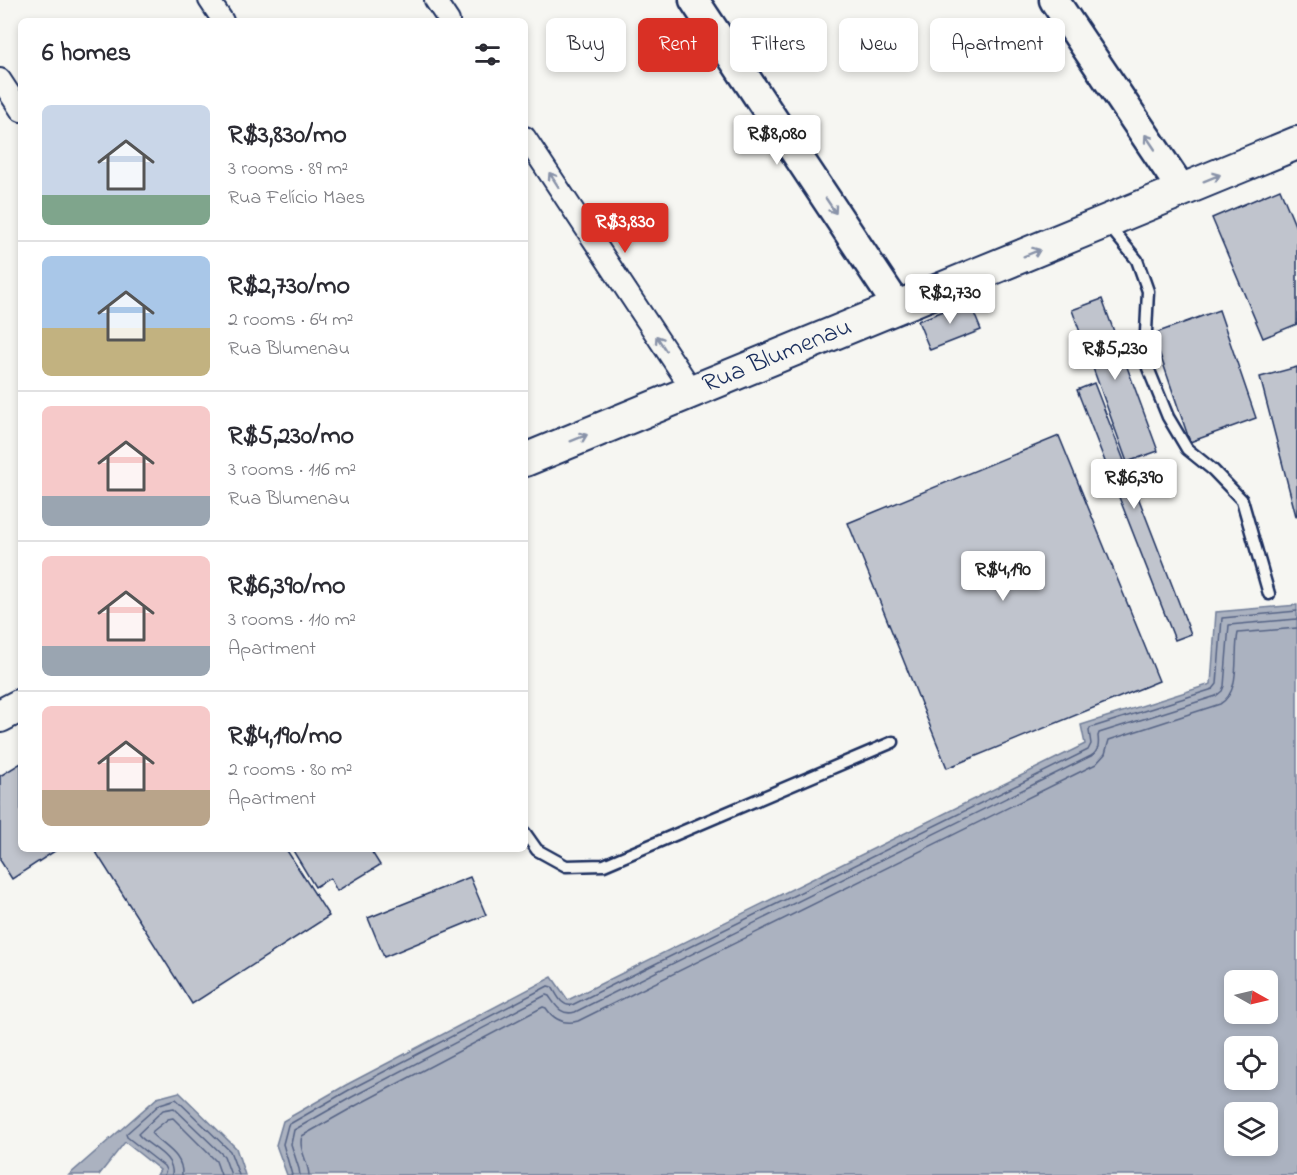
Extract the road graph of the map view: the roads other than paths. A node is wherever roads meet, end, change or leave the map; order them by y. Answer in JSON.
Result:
{"nodes":[{"id":1,"x":209,"y":0,"type":"edge"},
{"id":2,"x":435,"y":0,"type":"edge"},
{"id":3,"x":694,"y":0,"type":"edge"},
{"id":4,"x":1054,"y":0,"type":"edge"},
{"id":5,"x":221,"y":18,"type":"edge"},
{"id":6,"x":447,"y":18,"type":"edge"},
{"id":7,"x":0,"y":79,"type":"edge"},
{"id":8,"x":18,"y":106,"type":"edge"},
{"id":9,"x":528,"y":141,"type":"edge"},
{"id":10,"x":1297,"y":143,"type":"edge"},
{"id":11,"x":1182,"y":190,"type":"junction"},
{"id":12,"x":1107,"y":222,"type":"junction"},
{"id":13,"x":898,"y":307,"type":"junction"},
{"id":14,"x":693,"y":391,"type":"junction"},
{"id":15,"x":528,"y":459,"type":"edge"},
{"id":16,"x":1269,"y":594,"type":"dead end"},
{"id":17,"x":18,"y":707,"type":"edge"},
{"id":18,"x":0,"y":716,"type":"edge"},
{"id":19,"x":894,"y":742,"type":"dead end"},
{"id":20,"x":528,"y":837,"type":"edge"}],
"edges":[{"from":1,"to":5,"type":"street"},
{"from":2,"to":6,"type":"street"},
{"from":3,"to":13,"type":"main road","one_way":true},
{"from":11,"to":4,"type":"main road","one_way":true},
{"from":7,"to":8,"type":"street"},
{"from":14,"to":9,"type":"street","one_way":true},
{"from":11,"to":10,"type":"main road","name":"Rua Blumenau","one_way":true},
{"from":11,"to":12,"type":"main road","name":"Rua Blumenau"},
{"from":13,"to":12,"type":"main road","name":"Rua Blumenau","one_way":true},
{"from":12,"to":16,"type":"lane"},
{"from":13,"to":14,"type":"main road","name":"Rua Blumenau"},
{"from":15,"to":14,"type":"main road","name":"Rua Blumenau","one_way":true},
{"from":17,"to":18,"type":"main road"},
{"from":19,"to":20,"type":"lane"}]}
